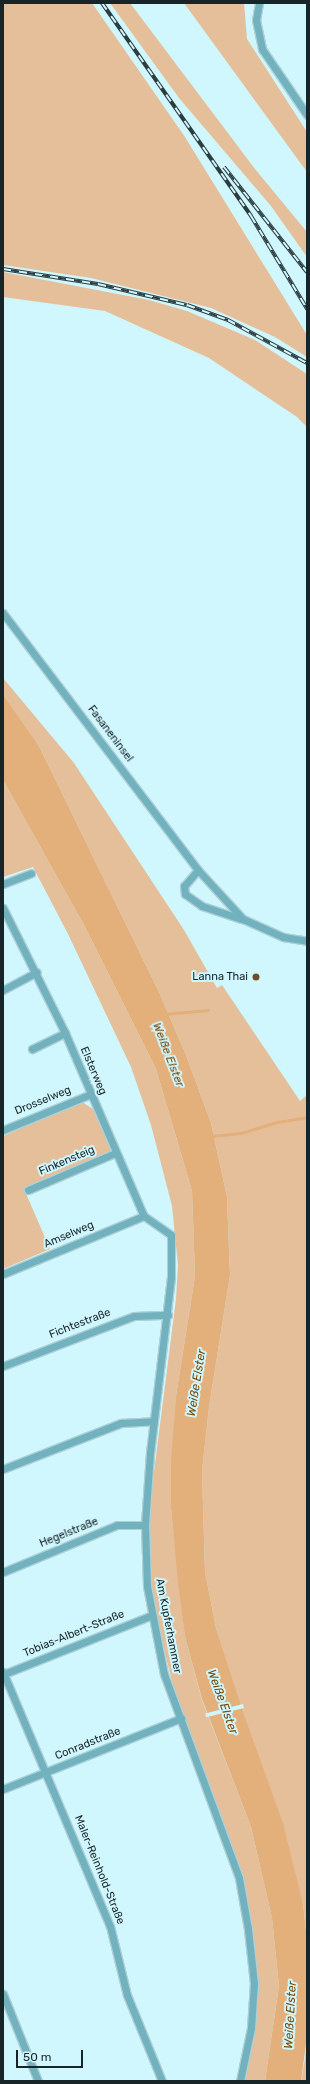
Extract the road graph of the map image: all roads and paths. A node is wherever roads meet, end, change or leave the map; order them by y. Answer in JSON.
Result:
{"nodes":[{"id":1,"x":258,"y":3,"type":"edge"},
{"id":2,"x":307,"y":115,"type":"edge"},
{"id":3,"x":3,"y":613,"type":"edge"},
{"id":4,"x":198,"y":870,"type":"junction"},
{"id":5,"x":31,"y":873,"type":"dead end"},
{"id":6,"x":3,"y":884,"type":"edge"},
{"id":7,"x":3,"y":908,"type":"edge"},
{"id":8,"x":243,"y":919,"type":"junction"},
{"id":9,"x":307,"y":941,"type":"edge"},
{"id":10,"x":37,"y":972,"type":"junction"},
{"id":11,"x":3,"y":990,"type":"edge"},
{"id":12,"x":65,"y":1033,"type":"junction"},
{"id":13,"x":32,"y":1049,"type":"dead end"},
{"id":14,"x":91,"y":1094,"type":"junction"},
{"id":15,"x":3,"y":1130,"type":"edge"},
{"id":16,"x":115,"y":1153,"type":"junction"},
{"id":17,"x":28,"y":1190,"type":"dead end"},
{"id":18,"x":144,"y":1216,"type":"junction"},
{"id":19,"x":3,"y":1274,"type":"edge"},
{"id":20,"x":168,"y":1315,"type":"junction"},
{"id":21,"x":3,"y":1366,"type":"edge"},
{"id":22,"x":154,"y":1421,"type":"junction"},
{"id":23,"x":3,"y":1469,"type":"edge"},
{"id":24,"x":145,"y":1524,"type":"junction"},
{"id":25,"x":3,"y":1572,"type":"edge"},
{"id":26,"x":152,"y":1615,"type":"junction"},
{"id":27,"x":3,"y":1673,"type":"edge"},
{"id":28,"x":181,"y":1718,"type":"junction"},
{"id":29,"x":46,"y":1772,"type":"junction"},
{"id":30,"x":3,"y":1789,"type":"edge"},
{"id":31,"x":3,"y":1994,"type":"edge"},
{"id":32,"x":38,"y":2081,"type":"edge"},
{"id":33,"x":162,"y":2081,"type":"edge"},
{"id":34,"x":240,"y":2081,"type":"edge"}],
"edges":[{"from":1,"to":2,"type":"street"},
{"from":3,"to":4,"type":"street","name":"Fasaneninsel"},
{"from":4,"to":8,"type":"street","name":"Fasaneninsel"},
{"from":4,"to":8,"type":"street","name":"Fasaneninsel"},
{"from":5,"to":6,"type":"street"},
{"from":7,"to":10,"type":"street","name":"Elsterweg"},
{"from":8,"to":9,"type":"street","name":"Fasaneninsel"},
{"from":10,"to":11,"type":"street"},
{"from":10,"to":12,"type":"street","name":"Elsterweg"},
{"from":12,"to":13,"type":"street"},
{"from":12,"to":14,"type":"street","name":"Elsterweg"},
{"from":14,"to":15,"type":"street","name":"Drosselweg"},
{"from":14,"to":16,"type":"street","name":"Elsterweg"},
{"from":16,"to":17,"type":"street","name":"Finkensteig"},
{"from":16,"to":18,"type":"street","name":"Elsterweg"},
{"from":18,"to":19,"type":"street","name":"Amselweg"},
{"from":18,"to":20,"type":"street","name":"Am Kupferhammer"},
{"from":20,"to":21,"type":"street","name":"Fichtestraße"},
{"from":20,"to":22,"type":"street","name":"Am Kupferhammer"},
{"from":22,"to":23,"type":"street"},
{"from":22,"to":24,"type":"street","name":"Am Kupferhammer"},
{"from":24,"to":25,"type":"street","name":"Hegelstraße"},
{"from":24,"to":26,"type":"street","name":"Am Kupferhammer"},
{"from":26,"to":27,"type":"street","name":"Tobias-Albert-Straße"},
{"from":26,"to":28,"type":"street","name":"Am Kupferhammer"},
{"from":27,"to":29,"type":"street","name":"Maler-Reinhold-Straße"},
{"from":28,"to":29,"type":"street","name":"Conradstraße"},
{"from":28,"to":34,"type":"street","name":"Am Kupferhammer"},
{"from":29,"to":30,"type":"street","name":"Conradstraße"},
{"from":29,"to":33,"type":"street","name":"Maler-Reinhold-Straße"},
{"from":31,"to":32,"type":"street"}]}
